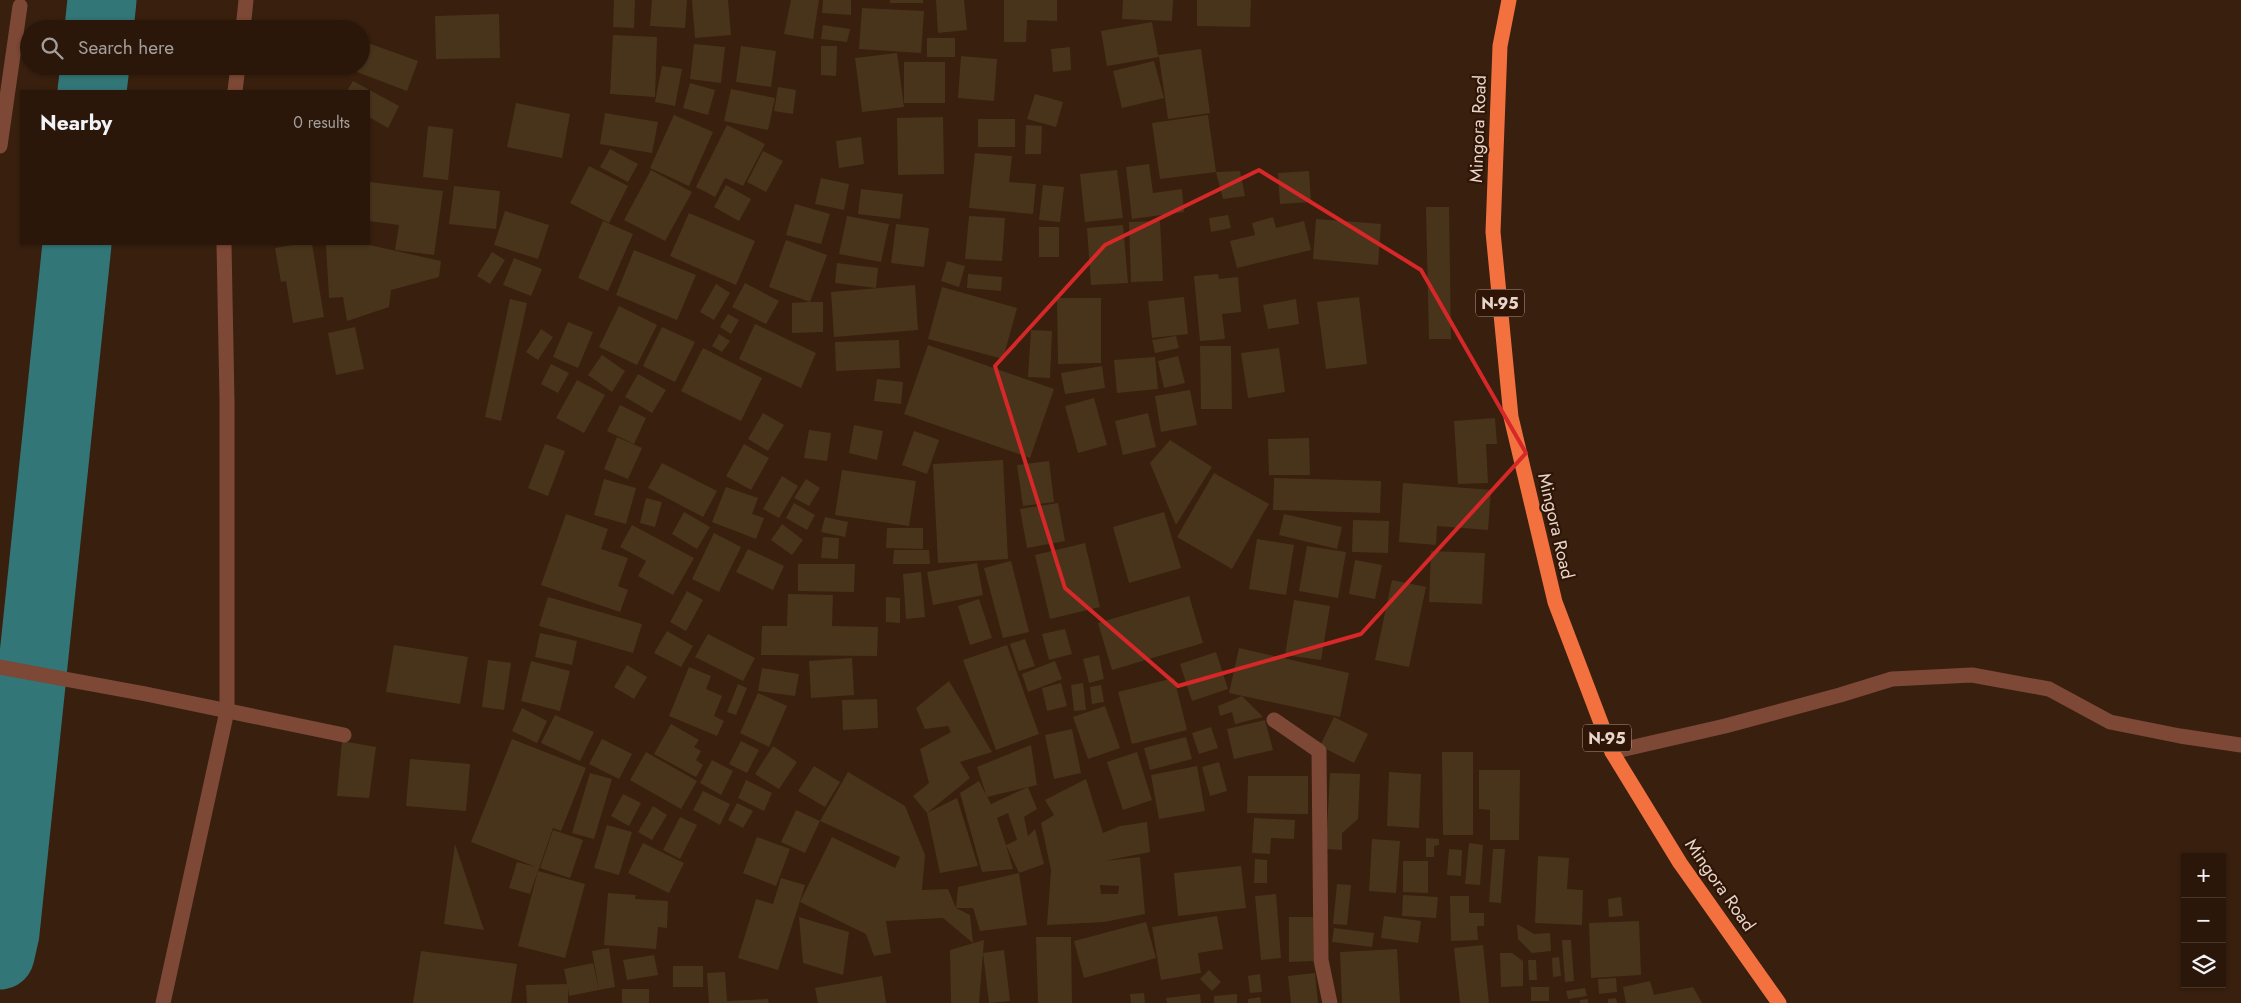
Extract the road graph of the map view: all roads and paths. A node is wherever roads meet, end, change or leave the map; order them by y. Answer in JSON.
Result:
{"nodes":[{"id":1,"x":246,"y":0,"type":"edge"},
{"id":2,"x":1509,"y":0,"type":"edge"},
{"id":3,"x":20,"y":6,"type":"dead end"},
{"id":4,"x":244,"y":20,"type":"edge"},
{"id":5,"x":237,"y":75,"type":"edge"},
{"id":6,"x":235,"y":90,"type":"edge"},
{"id":7,"x":0,"y":146,"type":"edge"},
{"id":8,"x":224,"y":245,"type":"edge"},
{"id":9,"x":0,"y":667,"type":"edge"},
{"id":10,"x":227,"y":711,"type":"junction"},
{"id":11,"x":1274,"y":720,"type":"dead end"},
{"id":12,"x":344,"y":735,"type":"dead end"},
{"id":13,"x":2241,"y":745,"type":"edge"},
{"id":14,"x":1612,"y":752,"type":"junction"},
{"id":15,"x":163,"y":1003,"type":"edge"},
{"id":16,"x":1330,"y":1003,"type":"edge"},
{"id":17,"x":1779,"y":1003,"type":"edge"}],
"edges":[{"from":1,"to":4,"type":"street"},
{"from":2,"to":14,"type":"highway","name":"Mingora Road","number":"N-95"},
{"from":3,"to":7,"type":"street"},
{"from":5,"to":6,"type":"street"},
{"from":8,"to":10,"type":"street"},
{"from":9,"to":10,"type":"street"},
{"from":10,"to":12,"type":"street"},
{"from":10,"to":15,"type":"street"},
{"from":11,"to":16,"type":"street"},
{"from":13,"to":14,"type":"street"},
{"from":14,"to":17,"type":"highway","name":"Mingora Road","number":"N-95"}]}
